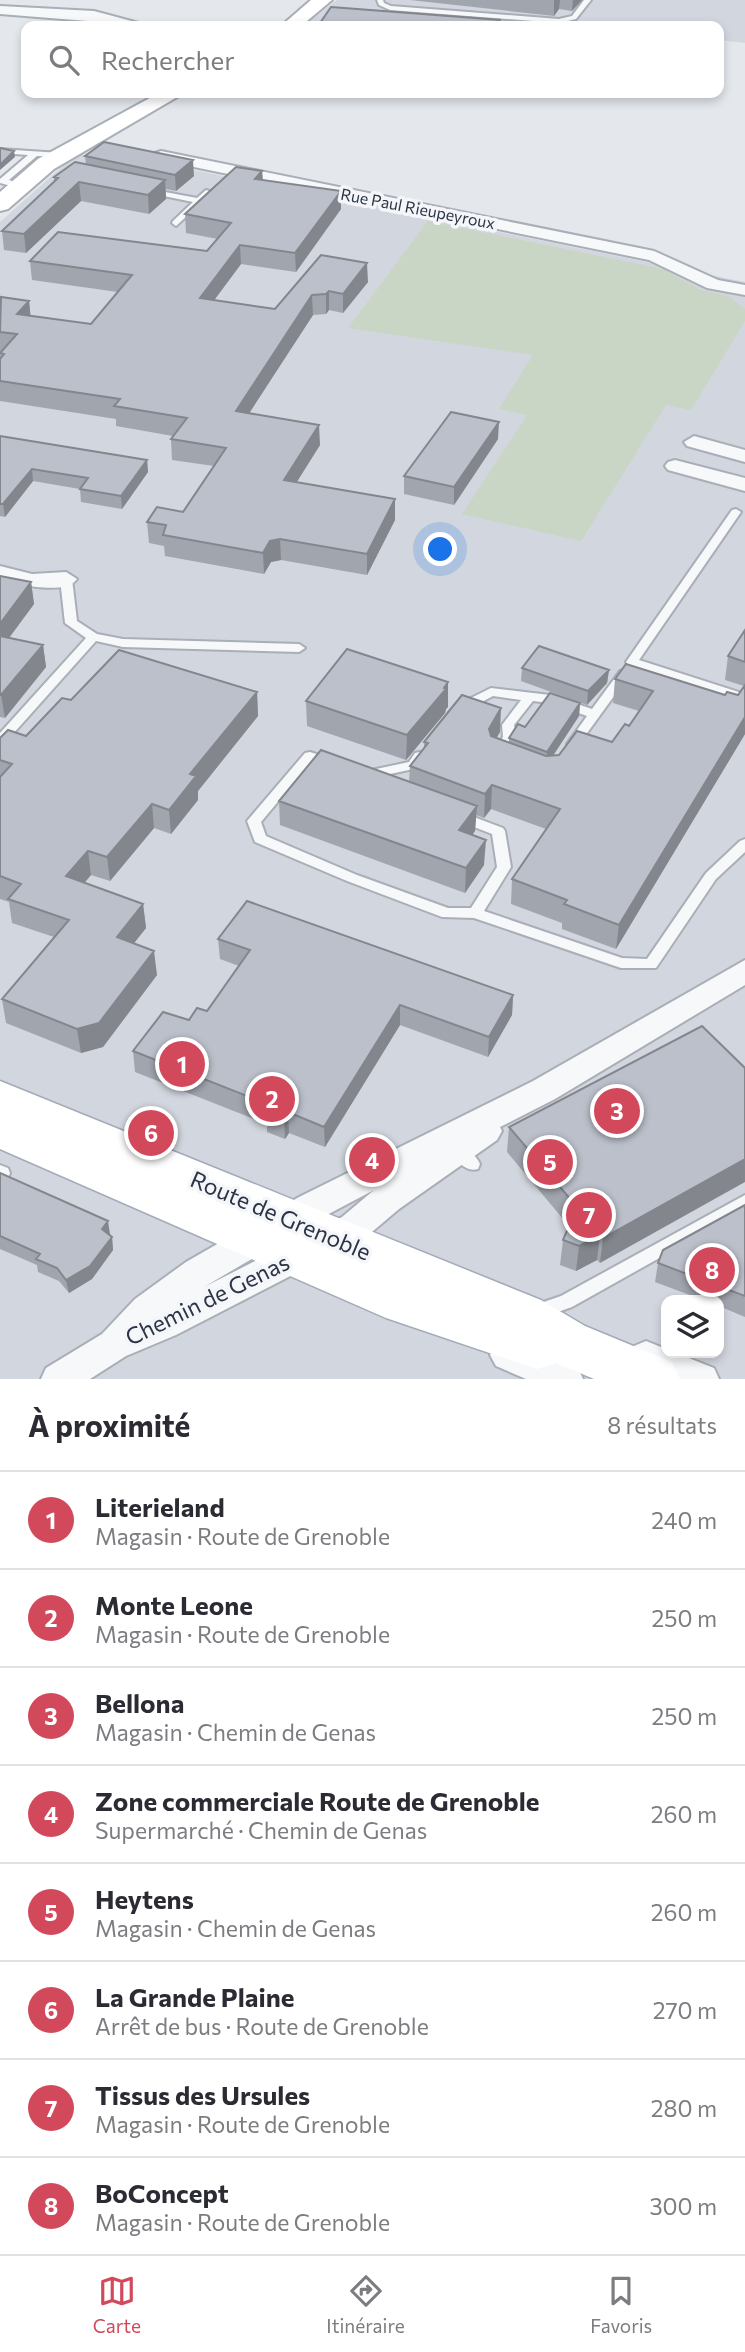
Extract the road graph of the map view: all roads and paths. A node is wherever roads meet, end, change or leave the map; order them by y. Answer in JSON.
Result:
{"nodes":[{"id":1,"x":323,"y":0,"type":"edge"},
{"id":2,"x":380,"y":0,"type":"edge"},
{"id":3,"x":588,"y":0,"type":"edge"},
{"id":4,"x":0,"y":10,"type":"edge"},
{"id":5,"x":121,"y":21,"type":"edge"},
{"id":6,"x":296,"y":21,"type":"edge"},
{"id":7,"x":547,"y":21,"type":"edge"},
{"id":8,"x":564,"y":21,"type":"edge"},
{"id":9,"x":165,"y":98,"type":"edge"},
{"id":10,"x":86,"y":140,"type":"junction"},
{"id":11,"x":110,"y":145,"type":"edge"},
{"id":12,"x":0,"y":150,"type":"edge"},
{"id":13,"x":145,"y":153,"type":"edge"},
{"id":14,"x":33,"y":173,"type":"junction"},
{"id":15,"x":216,"y":186,"type":"edge"},
{"id":16,"x":136,"y":188,"type":"edge"},
{"id":17,"x":199,"y":201,"type":"junction"},
{"id":18,"x":0,"y":204,"type":"edge"},
{"id":19,"x":176,"y":223,"type":"dead end"},
{"id":20,"x":745,"y":290,"type":"edge"},
{"id":21,"x":694,"y":442,"type":"dead end"},
{"id":22,"x":745,"y":456,"type":"edge"},
{"id":23,"x":675,"y":466,"type":"dead end"},
{"id":24,"x":745,"y":485,"type":"edge"},
{"id":25,"x":736,"y":512,"type":"dead end"},
{"id":26,"x":0,"y":573,"type":"edge"},
{"id":27,"x":66,"y":579,"type":"joint"},
{"id":28,"x":93,"y":637,"type":"junction"},
{"id":29,"x":299,"y":648,"type":"dead end"},
{"id":30,"x":632,"y":662,"type":"junction"},
{"id":31,"x":530,"y":697,"type":"junction"},
{"id":32,"x":745,"y":698,"type":"edge"},
{"id":33,"x":595,"y":714,"type":"junction"},
{"id":34,"x":451,"y":718,"type":"edge"},
{"id":35,"x":0,"y":741,"type":"edge"},
{"id":36,"x":428,"y":747,"type":"edge"},
{"id":37,"x":565,"y":755,"type":"edge"},
{"id":38,"x":507,"y":759,"type":"edge"},
{"id":39,"x":354,"y":771,"type":"junction"},
{"id":40,"x":386,"y":786,"type":"edge"},
{"id":41,"x":446,"y":811,"type":"edge"},
{"id":42,"x":745,"y":844,"type":"edge"},
{"id":43,"x":475,"y":913,"type":"junction"},
{"id":44,"x":745,"y":971,"type":"edge"},
{"id":45,"x":0,"y":1099,"type":"edge"},
{"id":46,"x":459,"y":1151,"type":"junction"},
{"id":47,"x":1,"y":1157,"type":"edge"},
{"id":48,"x":745,"y":1202,"type":"edge"},
{"id":49,"x":294,"y":1238,"type":"junction"},
{"id":50,"x":404,"y":1302,"type":"junction"},
{"id":51,"x":523,"y":1316,"type":"junction"},
{"id":52,"x":59,"y":1379,"type":"edge"},
{"id":53,"x":565,"y":1379,"type":"edge"},
{"id":54,"x":614,"y":1379,"type":"edge"},
{"id":55,"x":653,"y":1379,"type":"edge"},
{"id":56,"x":701,"y":1379,"type":"edge"}],
"edges":[{"from":1,"to":6,"type":"street"},
{"from":2,"to":7,"type":"lane"},
{"from":3,"to":8,"type":"lane"},
{"from":4,"to":5,"type":"street"},
{"from":9,"to":10,"type":"street"},
{"from":10,"to":11,"type":"street"},
{"from":10,"to":14,"type":"street"},
{"from":12,"to":14,"type":"lane"},
{"from":13,"to":20,"type":"street","name":"Rue Paul Rieupeyroux"},
{"from":14,"to":18,"type":"street"},
{"from":15,"to":17,"type":"lane"},
{"from":16,"to":17,"type":"lane"},
{"from":17,"to":19,"type":"lane"},
{"from":21,"to":22,"type":"street"},
{"from":23,"to":24,"type":"street"},
{"from":25,"to":30,"type":"lane"},
{"from":26,"to":27,"type":"street"},
{"from":27,"to":28,"type":"lane"},
{"from":28,"to":29,"type":"lane"},
{"from":28,"to":35,"type":"lane"},
{"from":30,"to":32,"type":"lane"},
{"from":30,"to":33,"type":"lane"},
{"from":31,"to":33,"type":"lane"},
{"from":31,"to":34,"type":"lane"},
{"from":31,"to":38,"type":"lane"},
{"from":33,"to":37,"type":"lane"},
{"from":36,"to":39,"type":"lane"},
{"from":39,"to":40,"type":"lane"},
{"from":39,"to":43,"type":"lane"},
{"from":41,"to":43,"type":"lane"},
{"from":42,"to":43,"type":"lane"},
{"from":44,"to":46,"type":"street","name":"Chemin de Genas"},
{"from":45,"to":49,"type":"main road","name":"Route de Grenoble"},
{"from":46,"to":49,"type":"street","name":"Chemin de Genas"},
{"from":46,"to":49,"type":"street","name":"Chemin de Genas"},
{"from":47,"to":49,"type":"main road","name":"Route de Grenoble"},
{"from":48,"to":51,"type":"lane"},
{"from":49,"to":50,"type":"main road","name":"Route de Grenoble"},
{"from":49,"to":51,"type":"main road","name":"Route de Grenoble"},
{"from":49,"to":52,"type":"street","name":"Chemin de Genas"},
{"from":50,"to":53,"type":"street","name":"Route de Grenoble"},
{"from":50,"to":54,"type":"main road","name":"Route de Grenoble"},
{"from":51,"to":55,"type":"main road","name":"Route de Grenoble"},
{"from":51,"to":56,"type":"street","name":"Route de Grenoble"}]}
